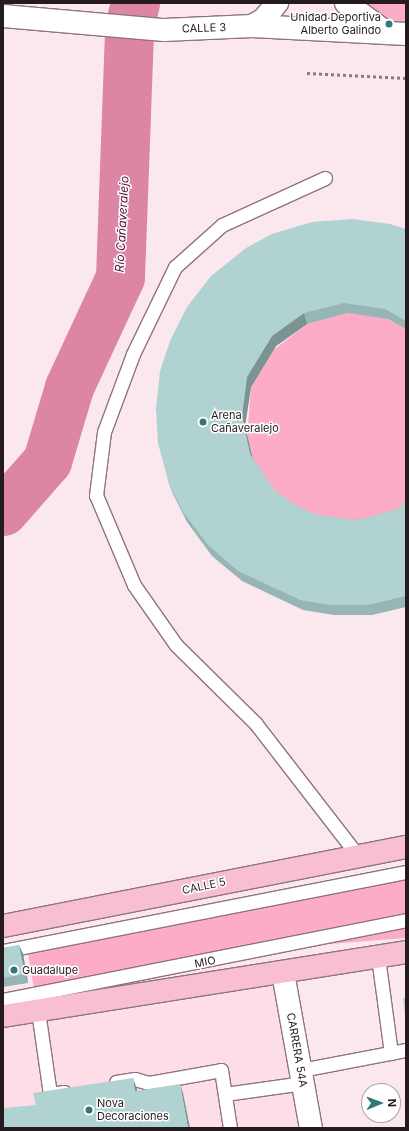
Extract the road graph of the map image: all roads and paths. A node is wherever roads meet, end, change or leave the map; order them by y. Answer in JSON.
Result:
{"nodes":[{"id":1,"x":277,"y":3,"type":"edge"},
{"id":2,"x":346,"y":3,"type":"edge"},
{"id":3,"x":3,"y":16,"type":"edge"},
{"id":4,"x":252,"y":26,"type":"junction"},
{"id":5,"x":396,"y":33,"type":"edge"},
{"id":6,"x":307,"y":73,"type":"dead end"},
{"id":7,"x":406,"y":78,"type":"edge"},
{"id":8,"x":325,"y":178,"type":"dead end"},
{"id":9,"x":406,"y":847,"type":"edge"},
{"id":10,"x":358,"y":856,"type":"junction"},
{"id":11,"x":406,"y":872,"type":"edge"},
{"id":12,"x":406,"y":920,"type":"edge"},
{"id":13,"x":3,"y":926,"type":"edge"},
{"id":14,"x":3,"y":951,"type":"edge"},
{"id":15,"x":406,"y":952,"type":"edge"},
{"id":16,"x":378,"y":957,"type":"junction"},
{"id":17,"x":283,"y":973,"type":"junction"},
{"id":18,"x":3,"y":1000,"type":"edge"},
{"id":19,"x":38,"y":1010,"type":"junction"},
{"id":20,"x":3,"y":1016,"type":"edge"},
{"id":21,"x":406,"y":1050,"type":"edge"},
{"id":22,"x":391,"y":1053,"type":"junction"},
{"id":23,"x":302,"y":1077,"type":"junction"},
{"id":24,"x":104,"y":1084,"type":"edge"},
{"id":25,"x":81,"y":1089,"type":"edge"},
{"id":26,"x":225,"y":1094,"type":"junction"},
{"id":27,"x":230,"y":1128,"type":"edge"},
{"id":28,"x":311,"y":1128,"type":"edge"}],
"edges":[{"from":1,"to":4,"type":"street"},
{"from":2,"to":5,"type":"street"},
{"from":3,"to":4,"type":"street","name":"CALLE 3"},
{"from":4,"to":5,"type":"street","name":"CALLE 3"},
{"from":6,"to":7,"type":"path"},
{"from":8,"to":10,"type":"lane"},
{"from":9,"to":10,"type":"main road","name":"CALLE 5"},
{"from":10,"to":13,"type":"main road","name":"CALLE 5"},
{"from":11,"to":14,"type":"lane"},
{"from":12,"to":18,"type":"lane","name":"MIO"},
{"from":15,"to":16,"type":"main road"},
{"from":16,"to":17,"type":"main road"},
{"from":16,"to":22,"type":"lane"},
{"from":17,"to":19,"type":"main road"},
{"from":17,"to":23,"type":"street","name":"CARRERA 54A"},
{"from":19,"to":20,"type":"main road"},
{"from":19,"to":25,"type":"lane"},
{"from":21,"to":22,"type":"lane"},
{"from":22,"to":23,"type":"lane"},
{"from":23,"to":26,"type":"lane"},
{"from":23,"to":28,"type":"street","name":"CARRERA 54A"},
{"from":24,"to":26,"type":"lane"},
{"from":26,"to":27,"type":"lane"}]}
